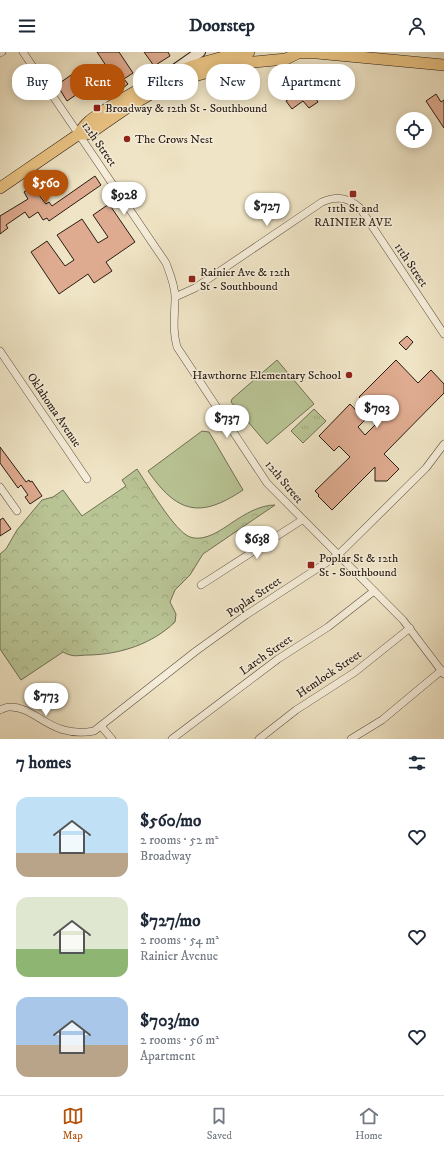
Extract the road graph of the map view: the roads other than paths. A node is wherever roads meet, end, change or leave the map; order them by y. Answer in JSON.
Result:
{"nodes":[{"id":1,"x":23,"y":52,"type":"edge"},
{"id":2,"x":200,"y":52,"type":"edge"},
{"id":3,"x":249,"y":52,"type":"edge"},
{"id":4,"x":297,"y":52,"type":"edge"},
{"id":5,"x":333,"y":53,"type":"edge"},
{"id":6,"x":383,"y":55,"type":"edge"},
{"id":7,"x":182,"y":64,"type":"edge"},
{"id":8,"x":198,"y":64,"type":"edge"},
{"id":9,"x":444,"y":65,"type":"edge"},
{"id":10,"x":133,"y":92,"type":"edge"},
{"id":11,"x":79,"y":134,"type":"junction"},
{"id":12,"x":0,"y":188,"type":"edge"},
{"id":13,"x":175,"y":297,"type":"junction"},
{"id":14,"x":444,"y":334,"type":"edge"},
{"id":15,"x":1,"y":352,"type":"edge"},
{"id":16,"x":444,"y":444,"type":"edge"},
{"id":17,"x":88,"y":479,"type":"dead end"},
{"id":18,"x":0,"y":487,"type":"edge"},
{"id":19,"x":17,"y":511,"type":"dead end"},
{"id":20,"x":302,"y":520,"type":"junction"},
{"id":21,"x":338,"y":555,"type":"junction"},
{"id":22,"x":201,"y":585,"type":"dead end"},
{"id":23,"x":374,"y":591,"type":"junction"},
{"id":24,"x":410,"y":628,"type":"junction"},
{"id":25,"x":443,"y":672,"type":"edge"},
{"id":26,"x":0,"y":710,"type":"edge"},
{"id":27,"x":101,"y":726,"type":"junction"},
{"id":28,"x":112,"y":739,"type":"edge"},
{"id":29,"x":172,"y":739,"type":"edge"},
{"id":30,"x":260,"y":739,"type":"edge"},
{"id":31,"x":351,"y":739,"type":"edge"}],
"edges":[{"from":1,"to":11,"type":"street","name":"12th Street"},
{"from":2,"to":7,"type":"street"},
{"from":3,"to":8,"type":"main road"},
{"from":4,"to":5,"type":"main road"},
{"from":4,"to":11,"type":"main road"},
{"from":5,"to":6,"type":"main road"},
{"from":6,"to":9,"type":"main road"},
{"from":10,"to":11,"type":"main road"},
{"from":11,"to":12,"type":"main road"},
{"from":11,"to":13,"type":"street","name":"12th Street"},
{"from":13,"to":14,"type":"street","name":"11th Street"},
{"from":13,"to":20,"type":"street","name":"12th Street"},
{"from":15,"to":17,"type":"street","name":"Oklahoma Avenue"},
{"from":16,"to":21,"type":"street","name":"Poplar Street"},
{"from":18,"to":19,"type":"street"},
{"from":20,"to":21,"type":"street","name":"12th Street"},
{"from":20,"to":22,"type":"street"},
{"from":21,"to":23,"type":"street","name":"12th Street"},
{"from":21,"to":27,"type":"street","name":"Poplar Street"},
{"from":23,"to":24,"type":"street","name":"12th Street"},
{"from":23,"to":29,"type":"street","name":"Larch Street"},
{"from":24,"to":25,"type":"street","name":"12th Street"},
{"from":24,"to":30,"type":"street","name":"Hemlock Street"},
{"from":25,"to":31,"type":"street"},
{"from":26,"to":27,"type":"street","name":"Poplar Street"},
{"from":27,"to":28,"type":"street"}]}
